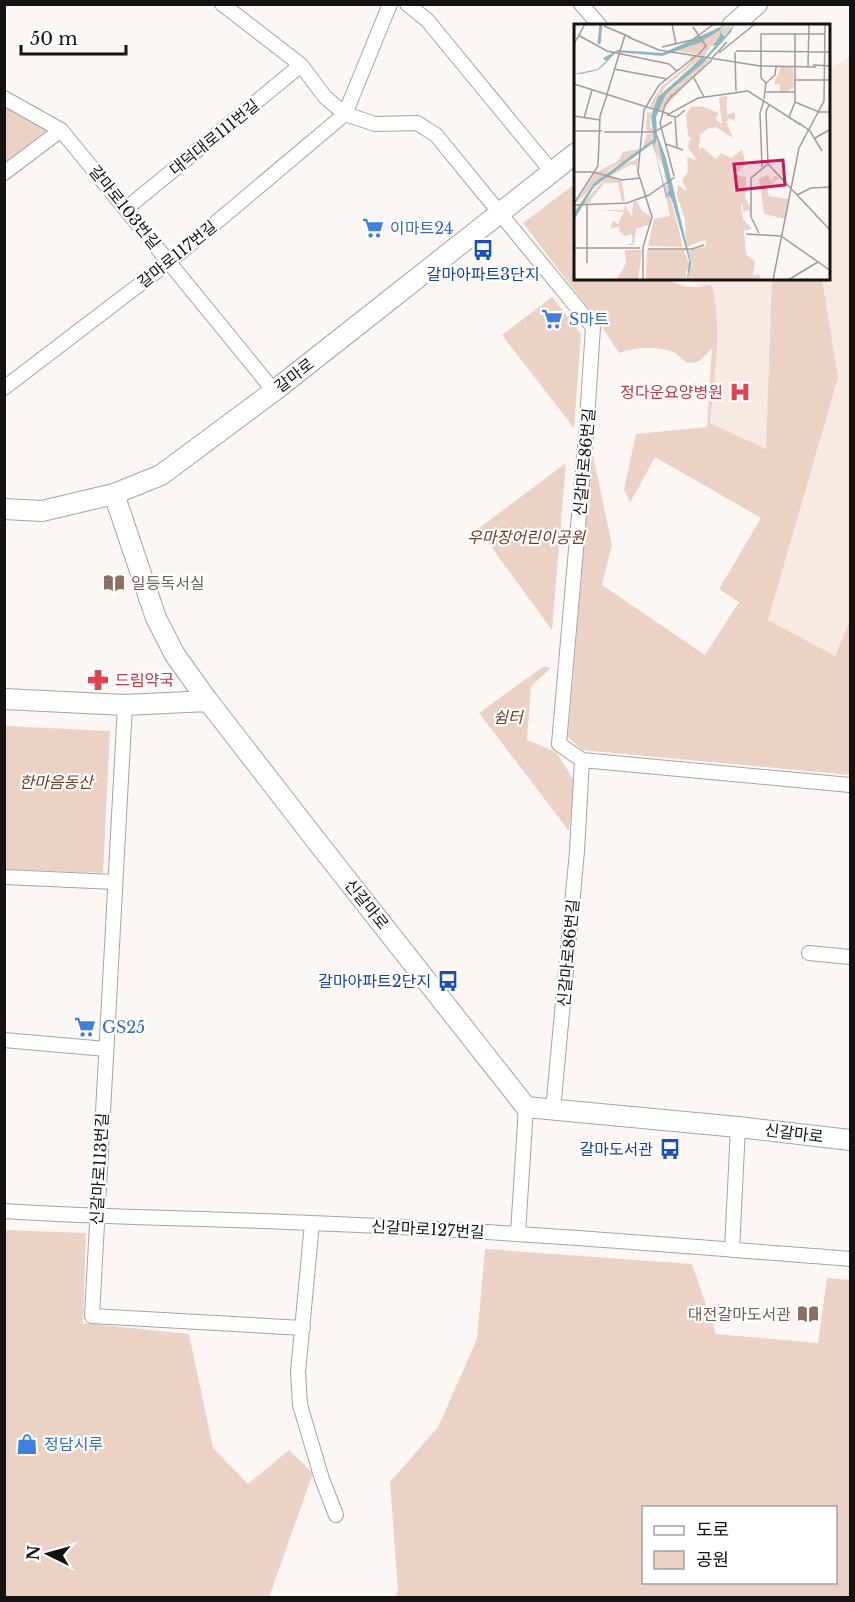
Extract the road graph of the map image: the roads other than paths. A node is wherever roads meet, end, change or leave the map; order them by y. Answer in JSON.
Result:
{"nodes":[{"id":1,"x":222,"y":4,"type":"edge"},
{"id":2,"x":390,"y":4,"type":"edge"},
{"id":3,"x":407,"y":4,"type":"edge"},
{"id":4,"x":581,"y":4,"type":"edge"},
{"id":5,"x":757,"y":4,"type":"edge"},
{"id":6,"x":598,"y":24,"type":"edge"},
{"id":7,"x":734,"y":24,"type":"edge"},
{"id":8,"x":301,"y":65,"type":"junction"},
{"id":9,"x":4,"y":98,"type":"edge"},
{"id":10,"x":345,"y":114,"type":"junction"},
{"id":11,"x":61,"y":130,"type":"junction"},
{"id":12,"x":574,"y":155,"type":"edge"},
{"id":13,"x":4,"y":172,"type":"edge"},
{"id":14,"x":552,"y":172,"type":"junction"},
{"id":15,"x":127,"y":208,"type":"junction"},
{"id":16,"x":498,"y":213,"type":"junction"},
{"id":17,"x":169,"y":262,"type":"junction"},
{"id":18,"x":4,"y":388,"type":"edge"},
{"id":19,"x":274,"y":391,"type":"junction"},
{"id":20,"x":114,"y":494,"type":"junction"},
{"id":21,"x":4,"y":509,"type":"edge"},
{"id":22,"x":4,"y":699,"type":"edge"},
{"id":23,"x":208,"y":701,"type":"junction"},
{"id":24,"x":125,"y":705,"type":"junction"},
{"id":25,"x":582,"y":760,"type":"junction"},
{"id":26,"x":850,"y":785,"type":"edge"},
{"id":27,"x":4,"y":877,"type":"edge"},
{"id":28,"x":115,"y":882,"type":"junction"},
{"id":29,"x":809,"y":953,"type":"dead end"},
{"id":30,"x":850,"y":957,"type":"edge"},
{"id":31,"x":4,"y":1040,"type":"edge"},
{"id":32,"x":106,"y":1049,"type":"junction"},
{"id":33,"x":526,"y":1107,"type":"junction"},
{"id":34,"x":553,"y":1110,"type":"junction"},
{"id":35,"x":738,"y":1127,"type":"junction"},
{"id":36,"x":850,"y":1140,"type":"edge"},
{"id":37,"x":4,"y":1211,"type":"edge"},
{"id":38,"x":97,"y":1217,"type":"junction"},
{"id":39,"x":312,"y":1222,"type":"junction"},
{"id":40,"x":518,"y":1233,"type":"junction"},
{"id":41,"x":732,"y":1250,"type":"junction"},
{"id":42,"x":850,"y":1259,"type":"edge"},
{"id":43,"x":303,"y":1328,"type":"junction"},
{"id":44,"x":336,"y":1515,"type":"dead end"}],
"edges":[{"from":1,"to":8,"type":"street"},
{"from":2,"to":10,"type":"street","name":"갈마로117번길"},
{"from":3,"to":14,"type":"street"},
{"from":4,"to":6,"type":"street"},
{"from":5,"to":7,"type":"street"},
{"from":8,"to":10,"type":"street"},
{"from":8,"to":15,"type":"street","name":"대덕대로111번길"},
{"from":9,"to":11,"type":"street","name":"갈마로103번길"},
{"from":10,"to":16,"type":"street"},
{"from":10,"to":17,"type":"street","name":"갈마로117번길"},
{"from":11,"to":13,"type":"street"},
{"from":11,"to":15,"type":"street","name":"갈마로103번길"},
{"from":12,"to":14,"type":"street","name":"갈마로"},
{"from":14,"to":16,"type":"street","name":"갈마로"},
{"from":15,"to":17,"type":"street","name":"갈마로103번길"},
{"from":16,"to":19,"type":"street","name":"갈마로"},
{"from":16,"to":25,"type":"street","name":"신갈마로86번길"},
{"from":17,"to":18,"type":"street","name":"갈마로117번길"},
{"from":17,"to":19,"type":"street","name":"갈마로103번길"},
{"from":19,"to":20,"type":"street","name":"갈마로"},
{"from":20,"to":21,"type":"street","name":"갈마로"},
{"from":20,"to":23,"type":"street","name":"신갈마로"},
{"from":22,"to":24,"type":"street"},
{"from":23,"to":24,"type":"street"},
{"from":23,"to":33,"type":"street","name":"신갈마로"},
{"from":24,"to":28,"type":"street","name":"신갈마로113번길"},
{"from":25,"to":26,"type":"street"},
{"from":25,"to":34,"type":"street","name":"신갈마로86번길"},
{"from":27,"to":28,"type":"street"},
{"from":28,"to":32,"type":"street","name":"신갈마로113번길"},
{"from":29,"to":30,"type":"street"},
{"from":31,"to":32,"type":"street"},
{"from":32,"to":38,"type":"street","name":"신갈마로113번길"},
{"from":33,"to":34,"type":"street","name":"신갈마로"},
{"from":33,"to":40,"type":"street"},
{"from":34,"to":35,"type":"street","name":"신갈마로"},
{"from":35,"to":36,"type":"street","name":"신갈마로"},
{"from":35,"to":41,"type":"street"},
{"from":37,"to":38,"type":"street","name":"신갈마로127번길"},
{"from":38,"to":39,"type":"street","name":"신갈마로127번길"},
{"from":38,"to":43,"type":"street","name":"신갈마로113번길"},
{"from":39,"to":40,"type":"street","name":"신갈마로127번길"},
{"from":39,"to":43,"type":"street"},
{"from":40,"to":41,"type":"street","name":"신갈마로127번길"},
{"from":41,"to":42,"type":"street","name":"신갈마로127번길"},
{"from":43,"to":44,"type":"street"}]}
